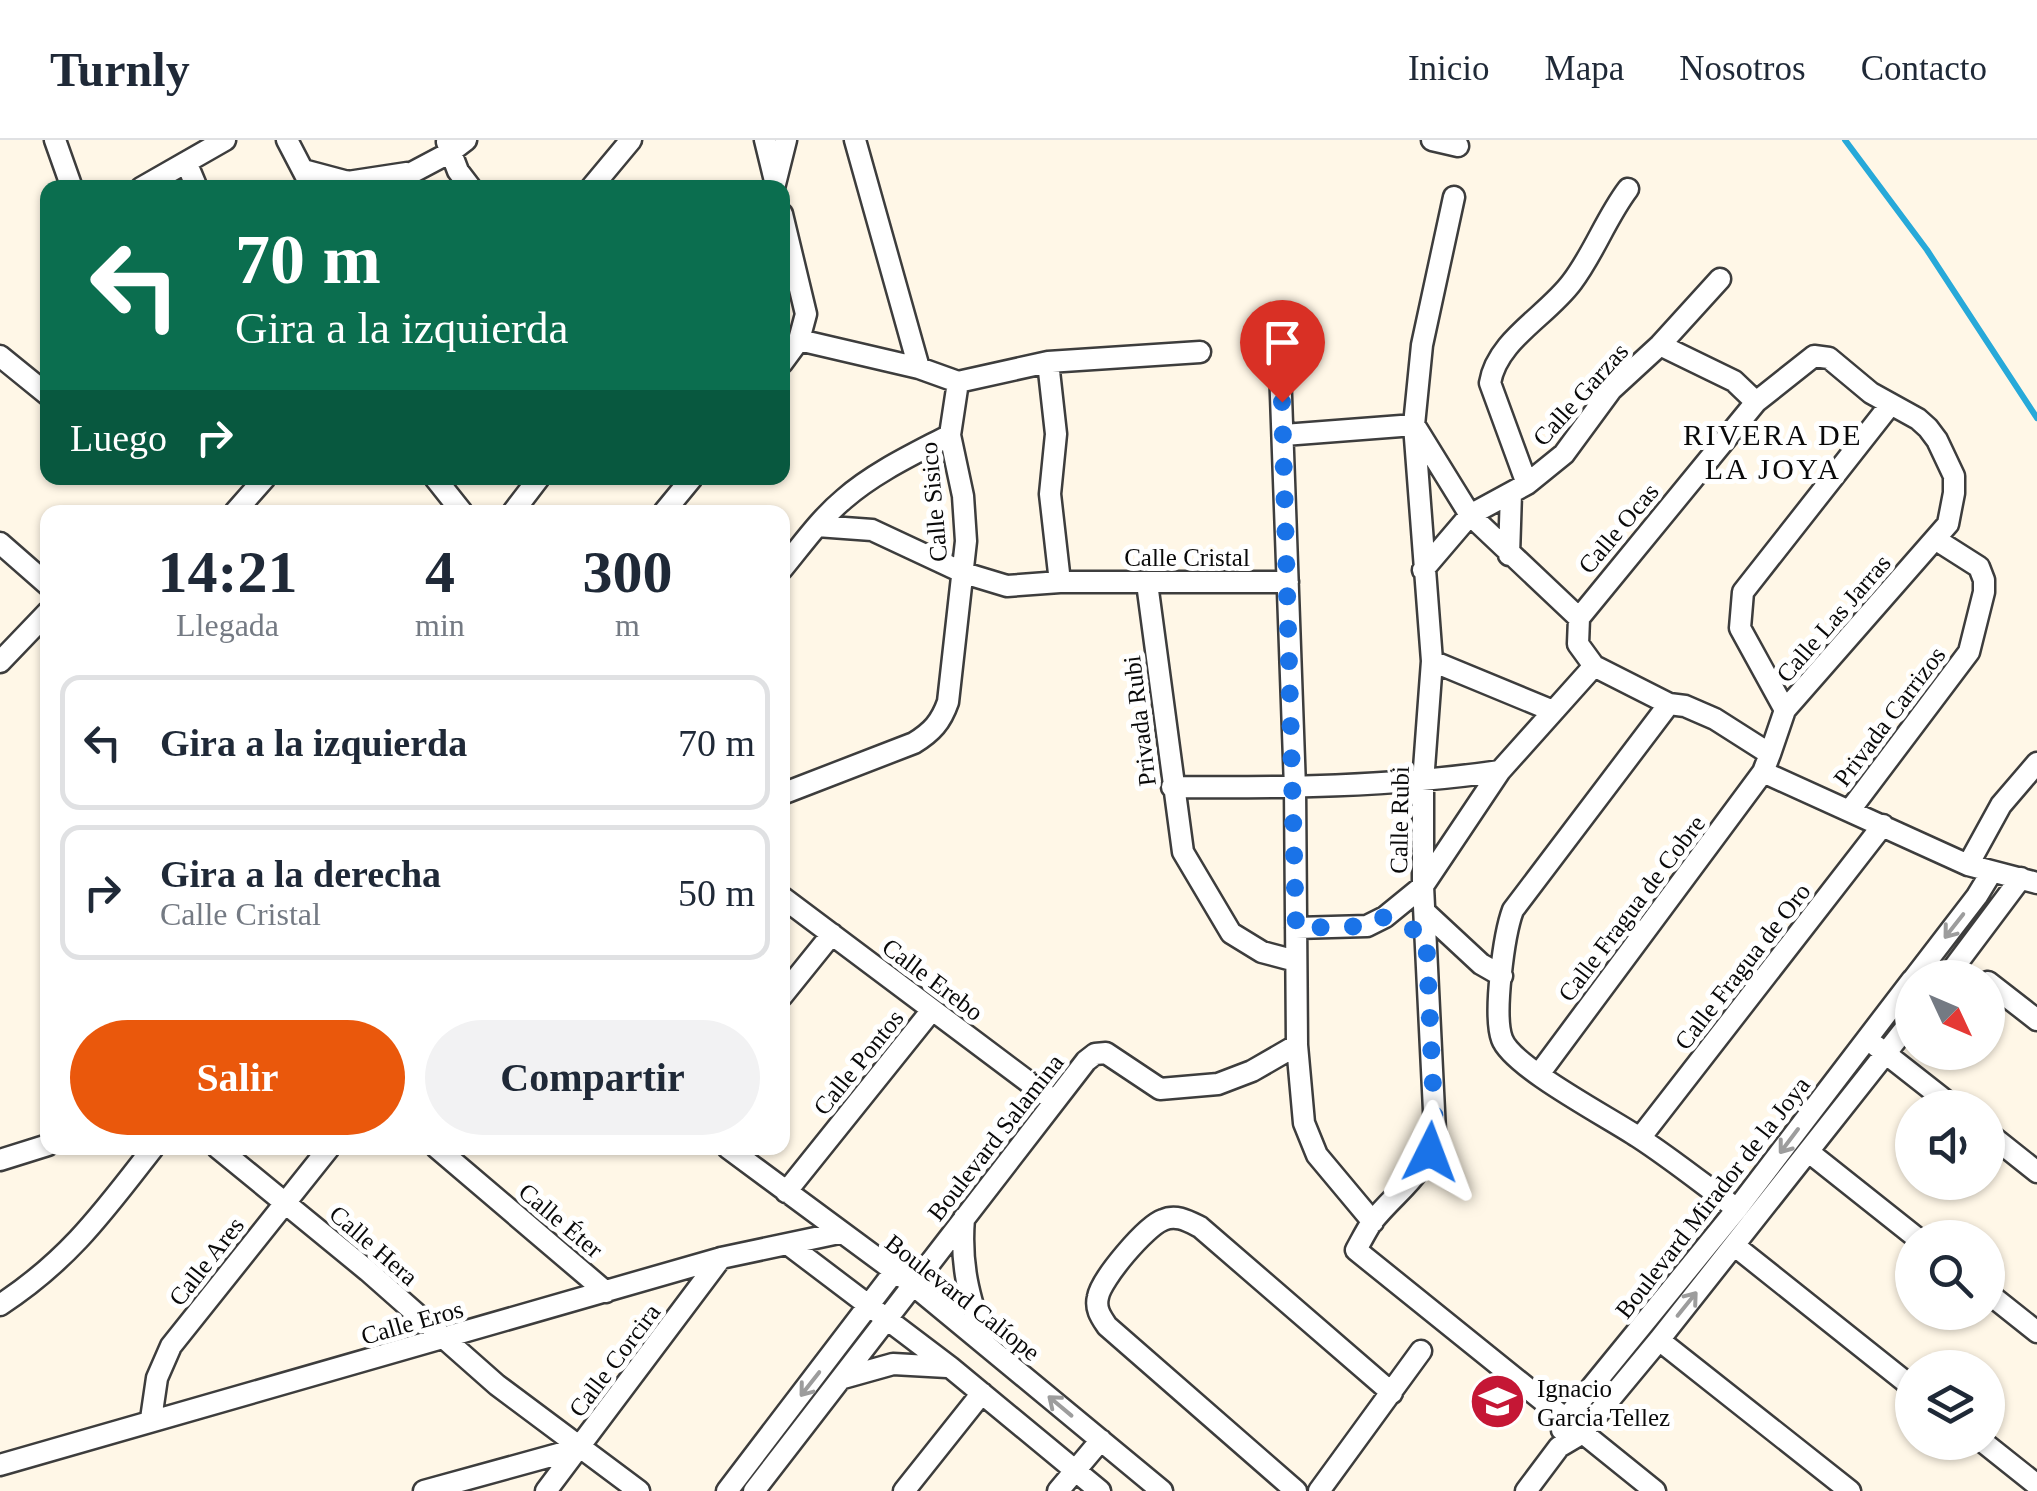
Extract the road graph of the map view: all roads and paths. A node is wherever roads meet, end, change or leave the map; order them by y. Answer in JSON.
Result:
{"nodes":[{"id":1,"x":54,"y":140,"type":"edge"},
{"id":2,"x":225,"y":140,"type":"edge"},
{"id":3,"x":287,"y":140,"type":"edge"},
{"id":4,"x":632,"y":140,"type":"edge"},
{"id":5,"x":765,"y":140,"type":"edge"},
{"id":6,"x":786,"y":140,"type":"edge"},
{"id":7,"x":856,"y":140,"type":"edge"},
{"id":8,"x":1432,"y":140,"type":"edge"},
{"id":9,"x":454,"y":144,"type":"edge"},
{"id":10,"x":1458,"y":146,"type":"dead end"},
{"id":11,"x":187,"y":164,"type":"junction"},
{"id":12,"x":307,"y":179,"type":"edge"},
{"id":13,"x":69,"y":180,"type":"edge"},
{"id":14,"x":156,"y":180,"type":"edge"},
{"id":15,"x":194,"y":180,"type":"edge"},
{"id":16,"x":399,"y":180,"type":"edge"},
{"id":17,"x":469,"y":180,"type":"edge"},
{"id":18,"x":598,"y":180,"type":"edge"},
{"id":19,"x":774,"y":180,"type":"edge"},
{"id":20,"x":777,"y":180,"type":"edge"},
{"id":21,"x":1628,"y":189,"type":"dead end"},
{"id":22,"x":1454,"y":197,"type":"dead end"},
{"id":23,"x":790,"y":247,"type":"edge"},
{"id":24,"x":1720,"y":279,"type":"dead end"},
{"id":25,"x":799,"y":340,"type":"junction"},
{"id":26,"x":1660,"y":345,"type":"junction"},
{"id":27,"x":790,"y":352,"type":"edge"},
{"id":28,"x":1200,"y":352,"type":"dead end"},
{"id":29,"x":0,"y":356,"type":"edge"},
{"id":30,"x":1048,"y":362,"type":"junction"},
{"id":31,"x":919,"y":368,"type":"junction"},
{"id":32,"x":1280,"y":368,"type":"dead end"},
{"id":33,"x":958,"y":382,"type":"junction"},
{"id":34,"x":40,"y":388,"type":"edge"},
{"id":35,"x":1756,"y":402,"type":"junction"},
{"id":36,"x":1890,"y":405,"type":"junction"},
{"id":37,"x":1414,"y":424,"type":"junction"},
{"id":38,"x":1284,"y":434,"type":"junction"},
{"id":39,"x":950,"y":435,"type":"junction"},
{"id":40,"x":260,"y":485,"type":"edge"},
{"id":41,"x":441,"y":485,"type":"edge"},
{"id":42,"x":534,"y":485,"type":"edge"},
{"id":43,"x":686,"y":485,"type":"edge"},
{"id":44,"x":1519,"y":488,"type":"junction"},
{"id":45,"x":241,"y":505,"type":"edge"},
{"id":46,"x":456,"y":505,"type":"edge"},
{"id":47,"x":518,"y":505,"type":"edge"},
{"id":48,"x":670,"y":505,"type":"edge"},
{"id":49,"x":1470,"y":515,"type":"junction"},
{"id":50,"x":817,"y":526,"type":"junction"},
{"id":51,"x":1941,"y":531,"type":"junction"},
{"id":52,"x":0,"y":543,"type":"edge"},
{"id":53,"x":1509,"y":555,"type":"junction"},
{"id":54,"x":790,"y":560,"type":"edge"},
{"id":55,"x":1423,"y":570,"type":"junction"},
{"id":56,"x":964,"y":573,"type":"junction"},
{"id":57,"x":40,"y":578,"type":"edge"},
{"id":58,"x":1060,"y":582,"type":"junction"},
{"id":59,"x":1288,"y":582,"type":"junction"},
{"id":60,"x":1148,"y":583,"type":"junction"},
{"id":61,"x":1578,"y":618,"type":"junction"},
{"id":62,"x":40,"y":620,"type":"edge"},
{"id":63,"x":1432,"y":660,"type":"junction"},
{"id":64,"x":0,"y":662,"type":"edge"},
{"id":65,"x":1594,"y":666,"type":"junction"},
{"id":66,"x":1669,"y":704,"type":"junction"},
{"id":67,"x":1785,"y":710,"type":"junction"},
{"id":68,"x":1553,"y":711,"type":"junction"},
{"id":69,"x":2037,"y":762,"type":"edge"},
{"id":70,"x":1766,"y":763,"type":"junction"},
{"id":71,"x":1500,"y":771,"type":"junction"},
{"id":72,"x":1423,"y":782,"type":"junction"},
{"id":73,"x":1172,"y":786,"type":"junction"},
{"id":74,"x":1295,"y":788,"type":"junction"},
{"id":75,"x":790,"y":792,"type":"edge"},
{"id":76,"x":1850,"y":810,"type":"junction"},
{"id":77,"x":1884,"y":825,"type":"junction"},
{"id":78,"x":1968,"y":866,"type":"junction"},
{"id":79,"x":1991,"y":873,"type":"junction"},
{"id":80,"x":2029,"y":881,"type":"edge"},
{"id":81,"x":1424,"y":886,"type":"junction"},
{"id":82,"x":790,"y":902,"type":"edge"},
{"id":83,"x":1425,"y":912,"type":"junction"},
{"id":84,"x":1384,"y":917,"type":"junction"},
{"id":85,"x":1296,"y":928,"type":"junction"},
{"id":86,"x":832,"y":934,"type":"junction"},
{"id":87,"x":1426,"y":935,"type":"junction"},
{"id":88,"x":1927,"y":960,"type":"edge"},
{"id":89,"x":1959,"y":960,"type":"edge"},
{"id":90,"x":1296,"y":961,"type":"junction"},
{"id":91,"x":1502,"y":976,"type":"junction"},
{"id":92,"x":790,"y":986,"type":"edge"},
{"id":93,"x":2005,"y":995,"type":"edge"},
{"id":94,"x":1895,"y":1002,"type":"edge"},
{"id":95,"x":932,"y":1010,"type":"junction"},
{"id":96,"x":2037,"y":1020,"type":"edge"},
{"id":97,"x":1867,"y":1039,"type":"junction"},
{"id":98,"x":1895,"y":1042,"type":"edge"},
{"id":99,"x":1297,"y":1046,"type":"junction"},
{"id":100,"x":1886,"y":1054,"type":"junction"},
{"id":101,"x":1538,"y":1074,"type":"junction"},
{"id":102,"x":1932,"y":1090,"type":"edge"},
{"id":103,"x":1054,"y":1101,"type":"junction"},
{"id":104,"x":1640,"y":1138,"type":"junction"},
{"id":105,"x":2005,"y":1147,"type":"edge"},
{"id":106,"x":40,"y":1148,"type":"edge"},
{"id":107,"x":1810,"y":1153,"type":"junction"},
{"id":108,"x":147,"y":1155,"type":"edge"},
{"id":109,"x":227,"y":1155,"type":"edge"},
{"id":110,"x":323,"y":1155,"type":"edge"},
{"id":111,"x":445,"y":1155,"type":"edge"},
{"id":112,"x":737,"y":1155,"type":"edge"},
{"id":113,"x":0,"y":1160,"type":"edge"},
{"id":114,"x":2037,"y":1172,"type":"edge"},
{"id":115,"x":786,"y":1192,"type":"junction"},
{"id":116,"x":285,"y":1201,"type":"junction"},
{"id":117,"x":1737,"y":1209,"type":"junction"},
{"id":118,"x":964,"y":1218,"type":"junction"},
{"id":119,"x":1895,"y":1221,"type":"edge"},
{"id":120,"x":1373,"y":1222,"type":"junction"},
{"id":121,"x":839,"y":1233,"type":"junction"},
{"id":122,"x":789,"y":1245,"type":"junction"},
{"id":123,"x":1734,"y":1246,"type":"junction"},
{"id":124,"x":721,"y":1258,"type":"junction"},
{"id":125,"x":894,"y":1272,"type":"junction"},
{"id":126,"x":912,"y":1284,"type":"junction"},
{"id":127,"x":606,"y":1292,"type":"junction"},
{"id":128,"x":0,"y":1305,"type":"edge"},
{"id":129,"x":869,"y":1306,"type":"junction"},
{"id":130,"x":2005,"y":1307,"type":"edge"},
{"id":131,"x":886,"y":1320,"type":"junction"},
{"id":132,"x":2037,"y":1332,"type":"edge"},
{"id":133,"x":443,"y":1339,"type":"junction"},
{"id":134,"x":1658,"y":1340,"type":"junction"},
{"id":135,"x":984,"y":1343,"type":"junction"},
{"id":136,"x":1421,"y":1351,"type":"dead end"},
{"id":137,"x":950,"y":1367,"type":"junction"},
{"id":138,"x":1895,"y":1373,"type":"edge"},
{"id":139,"x":841,"y":1378,"type":"junction"},
{"id":140,"x":982,"y":1393,"type":"junction"},
{"id":141,"x":1392,"y":1393,"type":"junction"},
{"id":142,"x":151,"y":1419,"type":"junction"},
{"id":143,"x":1564,"y":1420,"type":"junction"},
{"id":144,"x":1581,"y":1434,"type":"junction"},
{"id":145,"x":1101,"y":1440,"type":"junction"},
{"id":146,"x":1560,"y":1447,"type":"junction"},
{"id":147,"x":580,"y":1448,"type":"junction"},
{"id":148,"x":2005,"y":1460,"type":"edge"},
{"id":149,"x":0,"y":1465,"type":"edge"},
{"id":150,"x":1075,"y":1470,"type":"junction"},
{"id":151,"x":2037,"y":1485,"type":"edge"},
{"id":152,"x":424,"y":1491,"type":"edge"},
{"id":153,"x":546,"y":1491,"type":"edge"},
{"id":154,"x":639,"y":1491,"type":"edge"},
{"id":155,"x":727,"y":1491,"type":"edge"},
{"id":156,"x":754,"y":1491,"type":"edge"},
{"id":157,"x":904,"y":1491,"type":"edge"},
{"id":158,"x":1058,"y":1491,"type":"edge"},
{"id":159,"x":1100,"y":1491,"type":"edge"},
{"id":160,"x":1162,"y":1491,"type":"edge"},
{"id":161,"x":1296,"y":1491,"type":"edge"},
{"id":162,"x":1318,"y":1491,"type":"edge"},
{"id":163,"x":1526,"y":1491,"type":"edge"},
{"id":164,"x":1655,"y":1491,"type":"edge"},
{"id":165,"x":1850,"y":1491,"type":"edge"}],
"edges":[{"from":1,"to":13,"type":"street"},
{"from":2,"to":11,"type":"street"},
{"from":3,"to":12,"type":"street"},
{"from":4,"to":18,"type":"street"},
{"from":5,"to":19,"type":"street"},
{"from":6,"to":20,"type":"street"},
{"from":7,"to":31,"type":"street"},
{"from":8,"to":10,"type":"street"},
{"from":9,"to":16,"type":"street"},
{"from":9,"to":17,"type":"street"},
{"from":11,"to":14,"type":"street"},
{"from":11,"to":15,"type":"street"},
{"from":21,"to":44,"type":"street"},
{"from":22,"to":37,"type":"street","name":"Calle Rubi"},
{"from":23,"to":25,"type":"street"},
{"from":24,"to":26,"type":"street","name":"Calle Garzas"},
{"from":25,"to":27,"type":"street"},
{"from":25,"to":31,"type":"street"},
{"from":26,"to":35,"type":"street"},
{"from":26,"to":44,"type":"street","name":"Calle Garzas"},
{"from":28,"to":30,"type":"street"},
{"from":29,"to":34,"type":"street"},
{"from":30,"to":33,"type":"street"},
{"from":30,"to":58,"type":"street"},
{"from":31,"to":33,"type":"street"},
{"from":32,"to":38,"type":"street"},
{"from":33,"to":39,"type":"street","name":"Calle Sisico"},
{"from":35,"to":36,"type":"street","name":"Calle Ocas"},
{"from":35,"to":61,"type":"street","name":"Calle Ocas"},
{"from":36,"to":51,"type":"street"},
{"from":36,"to":67,"type":"street"},
{"from":37,"to":38,"type":"street"},
{"from":37,"to":49,"type":"street"},
{"from":37,"to":55,"type":"street","name":"Calle Rubi"},
{"from":38,"to":59,"type":"street"},
{"from":39,"to":50,"type":"street"},
{"from":39,"to":56,"type":"street","name":"Calle Sisico"},
{"from":40,"to":45,"type":"street"},
{"from":41,"to":46,"type":"street"},
{"from":42,"to":47,"type":"street"},
{"from":43,"to":48,"type":"street"},
{"from":44,"to":49,"type":"street","name":"Calle Garzas"},
{"from":44,"to":53,"type":"street"},
{"from":49,"to":53,"type":"street"},
{"from":49,"to":55,"type":"street","name":"Calle Garzas"},
{"from":50,"to":54,"type":"street"},
{"from":50,"to":56,"type":"street","name":"Calle Cristal"},
{"from":51,"to":67,"type":"street","name":"Calle Las Jarras"},
{"from":51,"to":76,"type":"street","name":"Privada Carrizos"},
{"from":52,"to":57,"type":"street"},
{"from":53,"to":61,"type":"street"},
{"from":55,"to":63,"type":"street","name":"Calle Rubi"},
{"from":56,"to":58,"type":"street","name":"Calle Cristal"},
{"from":56,"to":75,"type":"street","name":"Calle Sisico"},
{"from":58,"to":60,"type":"street","name":"Calle Cristal"},
{"from":59,"to":60,"type":"street","name":"Calle Cristal"},
{"from":59,"to":74,"type":"street"},
{"from":60,"to":73,"type":"street","name":"Privada Rubi"},
{"from":61,"to":65,"type":"street"},
{"from":62,"to":64,"type":"street"},
{"from":63,"to":68,"type":"street"},
{"from":63,"to":72,"type":"street","name":"Calle Rubi"},
{"from":65,"to":66,"type":"street"},
{"from":65,"to":68,"type":"street"},
{"from":66,"to":70,"type":"street"},
{"from":66,"to":91,"type":"street"},
{"from":67,"to":70,"type":"street","name":"Calle Las Jarras"},
{"from":68,"to":71,"type":"street"},
{"from":69,"to":78,"type":"street"},
{"from":70,"to":76,"type":"street"},
{"from":70,"to":101,"type":"street","name":"Calle Fragua de Cobre"},
{"from":71,"to":72,"type":"street"},
{"from":71,"to":81,"type":"street"},
{"from":72,"to":74,"type":"street"},
{"from":72,"to":81,"type":"street","name":"Calle Rubi"},
{"from":73,"to":74,"type":"street"},
{"from":73,"to":90,"type":"street","name":"Privada Rubi"},
{"from":74,"to":85,"type":"street"},
{"from":76,"to":77,"type":"street"},
{"from":77,"to":78,"type":"street"},
{"from":77,"to":104,"type":"street","name":"Calle Fragua de Oro"},
{"from":78,"to":79,"type":"street"},
{"from":79,"to":80,"type":"street"},
{"from":79,"to":88,"type":"street","name":"Boulevard Mirador de la Joya","one_way":true},
{"from":80,"to":89,"type":"street"},
{"from":81,"to":83,"type":"street","name":"Calle Rubi"},
{"from":81,"to":84,"type":"street"},
{"from":82,"to":86,"type":"street","name":"Calle Erebo"},
{"from":83,"to":87,"type":"street","name":"Calle Rubi"},
{"from":83,"to":91,"type":"street"},
{"from":84,"to":85,"type":"street"},
{"from":84,"to":87,"type":"street"},
{"from":85,"to":90,"type":"street"},
{"from":86,"to":92,"type":"street"},
{"from":86,"to":95,"type":"street","name":"Calle Erebo"},
{"from":87,"to":120,"type":"street","name":"Calle Rubi"},
{"from":90,"to":99,"type":"street"},
{"from":91,"to":101,"type":"street"},
{"from":93,"to":96,"type":"street"},
{"from":94,"to":97,"type":"street","name":"Boulevard Mirador de la Joya"},
{"from":95,"to":103,"type":"street","name":"Calle Erebo"},
{"from":95,"to":115,"type":"street","name":"Calle Pontos"},
{"from":97,"to":100,"type":"street"},
{"from":97,"to":117,"type":"street","name":"Boulevard Mirador de la Joya","one_way":true},
{"from":98,"to":100,"type":"street","name":"Boulevard Mirador de la Joya"},
{"from":99,"to":103,"type":"street","name":"Boulevard Salamina"},
{"from":99,"to":120,"type":"street"},
{"from":100,"to":102,"type":"street"},
{"from":100,"to":107,"type":"street","name":"Boulevard Mirador de la Joya"},
{"from":101,"to":104,"type":"street"},
{"from":103,"to":118,"type":"street","name":"Boulevard Salamina"},
{"from":104,"to":117,"type":"street"},
{"from":105,"to":114,"type":"street"},
{"from":106,"to":113,"type":"street"},
{"from":107,"to":119,"type":"street"},
{"from":107,"to":123,"type":"street","name":"Boulevard Mirador de la Joya"},
{"from":108,"to":128,"type":"street"},
{"from":109,"to":116,"type":"street","name":"Calle Hera"},
{"from":110,"to":116,"type":"street","name":"Calle Ares"},
{"from":111,"to":127,"type":"street","name":"Calle Éter"},
{"from":112,"to":115,"type":"street","name":"Boulevard Calíope"},
{"from":115,"to":121,"type":"street","name":"Boulevard Calíope"},
{"from":116,"to":133,"type":"street","name":"Calle Hera"},
{"from":116,"to":142,"type":"street","name":"Calle Ares"},
{"from":117,"to":143,"type":"street","name":"Boulevard Mirador de la Joya"},
{"from":118,"to":126,"type":"street","name":"Boulevard Salamina"},
{"from":118,"to":135,"type":"street"},
{"from":120,"to":143,"type":"street","name":"Calle Rubi"},
{"from":121,"to":122,"type":"street","name":"Calle Eros"},
{"from":121,"to":125,"type":"street","name":"Boulevard Calíope"},
{"from":122,"to":124,"type":"street","name":"Calle Eros"},
{"from":122,"to":129,"type":"street"},
{"from":134,"to":123,"type":"street","name":"Boulevard Mirador de la Joya","one_way":true},
{"from":123,"to":138,"type":"street"},
{"from":124,"to":127,"type":"street","name":"Calle Eros"},
{"from":124,"to":147,"type":"street","name":"Calle Corcira"},
{"from":125,"to":126,"type":"street","name":"Boulevard Calíope"},
{"from":125,"to":129,"type":"street"},
{"from":126,"to":131,"type":"street","name":"Boulevard Salamina"},
{"from":126,"to":135,"type":"street","name":"Boulevard Calíope"},
{"from":127,"to":133,"type":"street","name":"Calle Eros"},
{"from":129,"to":131,"type":"street"},
{"from":129,"to":155,"type":"street","one_way":true},
{"from":130,"to":132,"type":"street"},
{"from":131,"to":137,"type":"street"},
{"from":131,"to":139,"type":"street","name":"Boulevard Salamina"},
{"from":133,"to":142,"type":"street","name":"Calle Eros"},
{"from":133,"to":147,"type":"street","name":"Calle Hera"},
{"from":134,"to":144,"type":"street","name":"Boulevard Mirador de la Joya"},
{"from":134,"to":165,"type":"street"},
{"from":145,"to":135,"type":"street","name":"Boulevard Calíope","one_way":true},
{"from":136,"to":141,"type":"street"},
{"from":137,"to":139,"type":"street"},
{"from":137,"to":140,"type":"street"},
{"from":139,"to":156,"type":"street","name":"Boulevard Salamina"},
{"from":140,"to":150,"type":"street"},
{"from":140,"to":157,"type":"street"},
{"from":141,"to":161,"type":"street"},
{"from":141,"to":162,"type":"street"},
{"from":142,"to":149,"type":"street","name":"Calle Eros"},
{"from":143,"to":144,"type":"street"},
{"from":143,"to":146,"type":"street","name":"Boulevard Mirador de la Joya"},
{"from":144,"to":146,"type":"street","name":"Boulevard Mirador de la Joya"},
{"from":144,"to":164,"type":"street"},
{"from":145,"to":150,"type":"street"},
{"from":145,"to":160,"type":"street","name":"Boulevard Calíope"},
{"from":146,"to":163,"type":"street","name":"Boulevard Mirador de la Joya"},
{"from":147,"to":152,"type":"street"},
{"from":147,"to":153,"type":"street","name":"Calle Corcira"},
{"from":147,"to":154,"type":"street","name":"Calle Hera"},
{"from":148,"to":151,"type":"street"},
{"from":150,"to":158,"type":"street"},
{"from":150,"to":159,"type":"street"}]}
